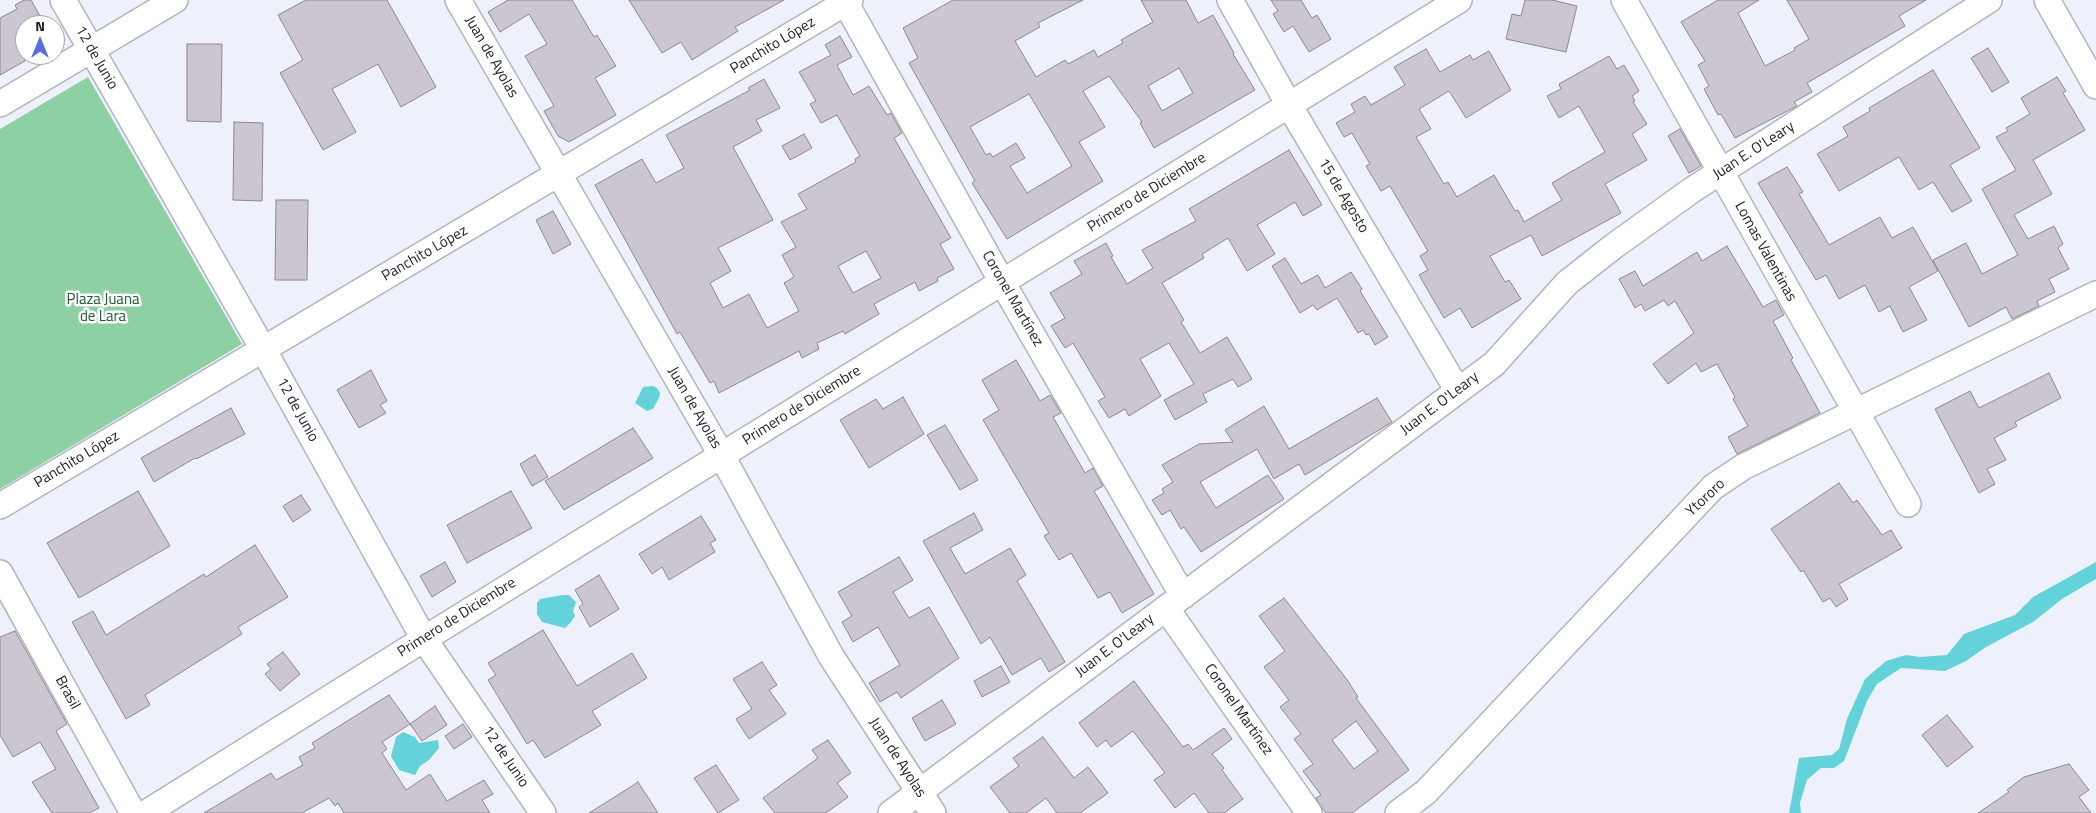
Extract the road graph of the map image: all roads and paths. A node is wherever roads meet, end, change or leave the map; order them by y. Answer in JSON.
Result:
{"nodes":[{"id":1,"x":63,"y":0,"type":"edge"},
{"id":2,"x":176,"y":0,"type":"edge"},
{"id":3,"x":458,"y":0,"type":"edge"},
{"id":4,"x":1230,"y":0,"type":"edge"},
{"id":5,"x":1459,"y":0,"type":"edge"},
{"id":6,"x":1624,"y":0,"type":"edge"},
{"id":7,"x":1989,"y":0,"type":"edge"},
{"id":8,"x":2047,"y":0,"type":"edge"},
{"id":9,"x":847,"y":1,"type":"edge"},
{"id":10,"x":91,"y":49,"type":"junction"},
{"id":11,"x":2096,"y":86,"type":"edge"},
{"id":12,"x":0,"y":104,"type":"edge"},
{"id":13,"x":1289,"y":105,"type":"junction"},
{"id":14,"x":1720,"y":172,"type":"junction"},
{"id":15,"x":559,"y":175,"type":"junction"},
{"id":16,"x":1002,"y":282,"type":"junction"},
{"id":17,"x":2096,"y":294,"type":"edge"},
{"id":18,"x":263,"y":349,"type":"junction"},
{"id":19,"x":1458,"y":391,"type":"junction"},
{"id":20,"x":1856,"y":412,"type":"junction"},
{"id":21,"x":722,"y":456,"type":"junction"},
{"id":22,"x":1908,"y":504,"type":"dead end"},
{"id":23,"x":0,"y":506,"type":"edge"},
{"id":24,"x":0,"y":573,"type":"edge"},
{"id":25,"x":1174,"y":602,"type":"junction"},
{"id":26,"x":424,"y":638,"type":"junction"},
{"id":27,"x":919,"y":793,"type":"junction"},
{"id":28,"x":133,"y":813,"type":"edge"},
{"id":29,"x":146,"y":813,"type":"edge"},
{"id":30,"x":543,"y":813,"type":"edge"},
{"id":31,"x":891,"y":813,"type":"edge"},
{"id":32,"x":933,"y":813,"type":"edge"},
{"id":33,"x":1309,"y":813,"type":"edge"},
{"id":34,"x":1398,"y":813,"type":"edge"}],
"edges":[{"from":1,"to":10,"type":"street","name":"12 de Junio"},
{"from":2,"to":10,"type":"street"},
{"from":3,"to":15,"type":"street","name":"Juan de Ayolas"},
{"from":4,"to":13,"type":"street","name":"15 de Agosto"},
{"from":5,"to":13,"type":"street","name":"Primero de Diciembre"},
{"from":6,"to":14,"type":"street","name":"Lomas Valentinas"},
{"from":7,"to":14,"type":"street","name":"Juan E. O'Leary"},
{"from":8,"to":11,"type":"street"},
{"from":9,"to":15,"type":"street","name":"Panchito López"},
{"from":9,"to":16,"type":"street","name":"Coronel Martínez"},
{"from":10,"to":12,"type":"street"},
{"from":10,"to":18,"type":"street","name":"12 de Junio"},
{"from":13,"to":16,"type":"street","name":"Primero de Diciembre"},
{"from":13,"to":19,"type":"street","name":"15 de Agosto"},
{"from":14,"to":19,"type":"street","name":"Juan E. O'Leary"},
{"from":14,"to":20,"type":"street","name":"Lomas Valentinas"},
{"from":15,"to":18,"type":"street","name":"Panchito López"},
{"from":15,"to":21,"type":"street","name":"Juan de Ayolas"},
{"from":16,"to":21,"type":"street","name":"Primero de Diciembre"},
{"from":16,"to":25,"type":"street","name":"Coronel Martínez"},
{"from":17,"to":20,"type":"street","name":"Ytororo"},
{"from":18,"to":23,"type":"street","name":"Panchito López"},
{"from":18,"to":26,"type":"street","name":"12 de Junio"},
{"from":19,"to":25,"type":"street","name":"Juan E. O'Leary"},
{"from":20,"to":22,"type":"street","name":"Lomas Valentinas"},
{"from":20,"to":34,"type":"street","name":"Ytororo"},
{"from":21,"to":26,"type":"street","name":"Primero de Diciembre"},
{"from":21,"to":27,"type":"street","name":"Juan de Ayolas"},
{"from":24,"to":28,"type":"street","name":"Brasil"},
{"from":25,"to":27,"type":"street","name":"Juan E. O'Leary"},
{"from":25,"to":33,"type":"street","name":"Coronel Martínez"},
{"from":26,"to":29,"type":"street","name":"Primero de Diciembre"},
{"from":26,"to":30,"type":"street","name":"12 de Junio"},
{"from":27,"to":31,"type":"street","name":"Juan E. O'Leary"},
{"from":27,"to":32,"type":"street","name":"Juan de Ayolas"}]}
